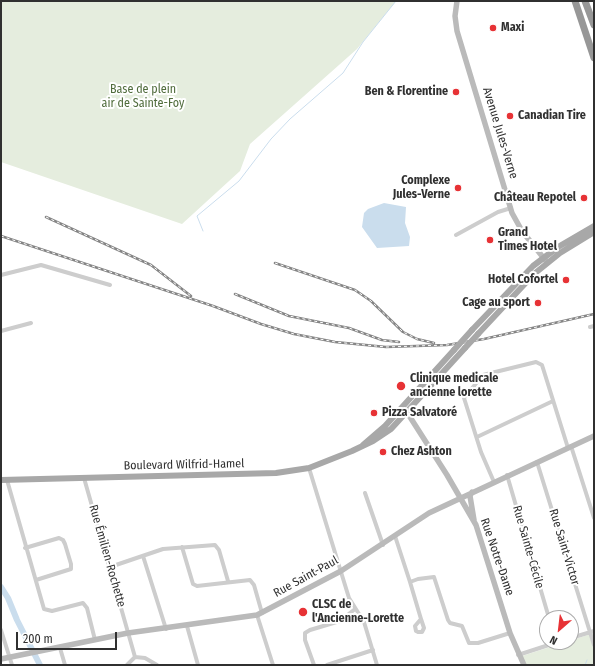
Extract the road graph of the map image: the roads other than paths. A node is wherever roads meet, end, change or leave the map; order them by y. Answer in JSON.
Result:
{"nodes":[{"id":1,"x":457,"y":1,"type":"edge"},
{"id":2,"x":575,"y":1,"type":"edge"},
{"id":3,"x":585,"y":1,"type":"edge"},
{"id":4,"x":594,"y":25,"type":"edge"},
{"id":5,"x":594,"y":58,"type":"edge"},
{"id":6,"x":511,"y":208,"type":"junction"},
{"id":7,"x":594,"y":226,"type":"edge"},
{"id":8,"x":592,"y":234,"type":"edge"},
{"id":9,"x":456,"y":235,"type":"dead end"},
{"id":10,"x":545,"y":260,"type":"junction"},
{"id":11,"x":1,"y":275,"type":"edge"},
{"id":12,"x":110,"y":285,"type":"dead end"},
{"id":13,"x":31,"y":323,"type":"dead end"},
{"id":14,"x":1,"y":331,"type":"edge"},
{"id":15,"x":553,"y":401,"type":"junction"},
{"id":16,"x":404,"y":410,"type":"junction"},
{"id":17,"x":594,"y":436,"type":"edge"},
{"id":18,"x":477,"y":437,"type":"junction"},
{"id":19,"x":570,"y":447,"type":"junction"},
{"id":20,"x":537,"y":462,"type":"junction"},
{"id":21,"x":309,"y":468,"type":"junction"},
{"id":22,"x":508,"y":475,"type":"junction"},
{"id":23,"x":84,"y":478,"type":"junction"},
{"id":24,"x":4,"y":480,"type":"edge"},
{"id":25,"x":494,"y":482,"type":"junction"},
{"id":26,"x":472,"y":492,"type":"junction"},
{"id":27,"x":365,"y":493,"type":"dead end"},
{"id":28,"x":460,"y":498,"type":"junction"},
{"id":29,"x":594,"y":518,"type":"edge"},
{"id":30,"x":474,"y":522,"type":"junction"},
{"id":31,"x":395,"y":536,"type":"junction"},
{"id":32,"x":383,"y":545,"type":"junction"},
{"id":33,"x":182,"y":547,"type":"junction"},
{"id":34,"x":26,"y":548,"type":"junction"},
{"id":35,"x":142,"y":556,"type":"junction"},
{"id":36,"x":110,"y":567,"type":"junction"},
{"id":37,"x":341,"y":571,"type":"junction"},
{"id":38,"x":36,"y":580,"type":"junction"},
{"id":39,"x":228,"y":582,"type":"junction"},
{"id":40,"x":410,"y":582,"type":"junction"},
{"id":41,"x":355,"y":609,"type":"junction"},
{"id":42,"x":547,"y":610,"type":"edge"},
{"id":43,"x":259,"y":614,"type":"junction"},
{"id":44,"x":421,"y":619,"type":"dead end"},
{"id":45,"x":187,"y":626,"type":"junction"},
{"id":46,"x":166,"y":629,"type":"junction"},
{"id":47,"x":1,"y":630,"type":"edge"},
{"id":48,"x":592,"y":632,"type":"edge"},
{"id":49,"x":128,"y":633,"type":"junction"},
{"id":50,"x":511,"y":634,"type":"junction"},
{"id":51,"x":579,"y":636,"type":"edge"},
{"id":52,"x":95,"y":640,"type":"junction"},
{"id":53,"x":594,"y":645,"type":"edge"},
{"id":54,"x":60,"y":648,"type":"junction"},
{"id":55,"x":539,"y":648,"type":"edge"},
{"id":56,"x":373,"y":650,"type":"junction"},
{"id":57,"x":519,"y":655,"type":"junction"},
{"id":58,"x":134,"y":657,"type":"junction"},
{"id":59,"x":9,"y":658,"type":"junction"},
{"id":60,"x":1,"y":659,"type":"edge"},
{"id":61,"x":12,"y":665,"type":"edge"},
{"id":62,"x":65,"y":665,"type":"edge"},
{"id":63,"x":127,"y":665,"type":"edge"},
{"id":64,"x":157,"y":665,"type":"edge"},
{"id":65,"x":198,"y":665,"type":"edge"},
{"id":66,"x":273,"y":665,"type":"edge"},
{"id":67,"x":314,"y":665,"type":"edge"},
{"id":68,"x":327,"y":665,"type":"edge"},
{"id":69,"x":377,"y":665,"type":"edge"},
{"id":70,"x":521,"y":665,"type":"edge"},
{"id":71,"x":524,"y":665,"type":"edge"}],
"edges":[{"from":1,"to":6,"type":"street","name":"Avenue Jules-Verne"},
{"from":2,"to":5,"type":"highway"},
{"from":3,"to":4,"type":"highway"},
{"from":6,"to":9,"type":"street"},
{"from":6,"to":10,"type":"street","name":"Avenue Jules-Verne"},
{"from":7,"to":10,"type":"main road","name":"Boulevard Wilfrid-Hamel"},
{"from":8,"to":10,"type":"main road","name":"Boulevard Wilfrid-Hamel"},
{"from":10,"to":16,"type":"main road","name":"Boulevard Wilfrid-Hamel","bridge":true},
{"from":10,"to":16,"type":"main road","name":"Boulevard Wilfrid-Hamel","bridge":true},
{"from":11,"to":12,"type":"street"},
{"from":13,"to":14,"type":"street"},
{"from":15,"to":18,"type":"street"},
{"from":15,"to":18,"type":"street"},
{"from":15,"to":19,"type":"street"},
{"from":16,"to":21,"type":"main road","name":"Boulevard Wilfrid-Hamel"},
{"from":16,"to":28,"type":"street","name":"Rue Notre-Dame"},
{"from":17,"to":19,"type":"street","name":"Rue Saint-Paul"},
{"from":18,"to":25,"type":"street"},
{"from":19,"to":20,"type":"street","name":"Rue Saint-Paul"},
{"from":19,"to":29,"type":"street"},
{"from":20,"to":22,"type":"street","name":"Rue Saint-Paul"},
{"from":20,"to":48,"type":"street","name":"Rue Saint-Victor"},
{"from":21,"to":23,"type":"main road","name":"Boulevard Wilfrid-Hamel"},
{"from":21,"to":37,"type":"street"},
{"from":22,"to":25,"type":"street","name":"Rue Saint-Paul"},
{"from":22,"to":42,"type":"street","name":"Rue Sainte-Cécile"},
{"from":23,"to":24,"type":"main road","name":"Boulevard Wilfrid-Hamel"},
{"from":23,"to":36,"type":"street","name":"Rue Émilien-Rochette"},
{"from":24,"to":34,"type":"street"},
{"from":25,"to":26,"type":"street","name":"Rue Saint-Paul"},
{"from":26,"to":28,"type":"street","name":"Rue Saint-Paul"},
{"from":26,"to":30,"type":"street"},
{"from":27,"to":32,"type":"street"},
{"from":28,"to":30,"type":"street","name":"Rue Notre-Dame"},
{"from":28,"to":31,"type":"street","name":"Rue Saint-Paul"},
{"from":30,"to":50,"type":"street","name":"Rue Notre-Dame"},
{"from":31,"to":32,"type":"street","name":"Rue Saint-Paul"},
{"from":31,"to":40,"type":"street"},
{"from":32,"to":37,"type":"street","name":"Rue Saint-Paul"},
{"from":33,"to":35,"type":"street"},
{"from":33,"to":39,"type":"street"},
{"from":33,"to":39,"type":"street"},
{"from":34,"to":38,"type":"street"},
{"from":34,"to":38,"type":"street"},
{"from":35,"to":36,"type":"street"},
{"from":35,"to":46,"type":"street"},
{"from":36,"to":49,"type":"street","name":"Rue Émilien-Rochette"},
{"from":37,"to":41,"type":"street"},
{"from":37,"to":43,"type":"street","name":"Rue Saint-Paul"},
{"from":38,"to":52,"type":"street"},
{"from":39,"to":43,"type":"street"},
{"from":40,"to":44,"type":"street"},
{"from":40,"to":50,"type":"street"},
{"from":41,"to":56,"type":"street"},
{"from":41,"to":67,"type":"street"},
{"from":43,"to":45,"type":"street","name":"Rue Saint-Paul"},
{"from":43,"to":66,"type":"street"},
{"from":45,"to":46,"type":"street","name":"Rue Saint-Paul"},
{"from":45,"to":65,"type":"street"},
{"from":46,"to":49,"type":"street","name":"Rue Saint-Paul"},
{"from":47,"to":59,"type":"street"},
{"from":48,"to":51,"type":"street"},
{"from":48,"to":53,"type":"street","name":"Rue Saint-Victor"},
{"from":49,"to":52,"type":"street","name":"Rue Saint-Paul"},
{"from":49,"to":58,"type":"street","name":"Rue Émilien-Rochette"},
{"from":50,"to":57,"type":"street","name":"Rue Notre-Dame"},
{"from":52,"to":54,"type":"street","name":"Rue Saint-Paul"},
{"from":54,"to":59,"type":"street","name":"Rue Saint-Paul"},
{"from":54,"to":62,"type":"street"},
{"from":55,"to":57,"type":"street"},
{"from":56,"to":68,"type":"street"},
{"from":56,"to":69,"type":"street"},
{"from":57,"to":70,"type":"street","name":"Rue Notre-Dame"},
{"from":57,"to":71,"type":"street","name":"Rue Notre-Dame"},
{"from":58,"to":63,"type":"street"},
{"from":58,"to":64,"type":"street"},
{"from":59,"to":60,"type":"street","name":"Rue Saint-Paul"},
{"from":59,"to":61,"type":"street"}]}
